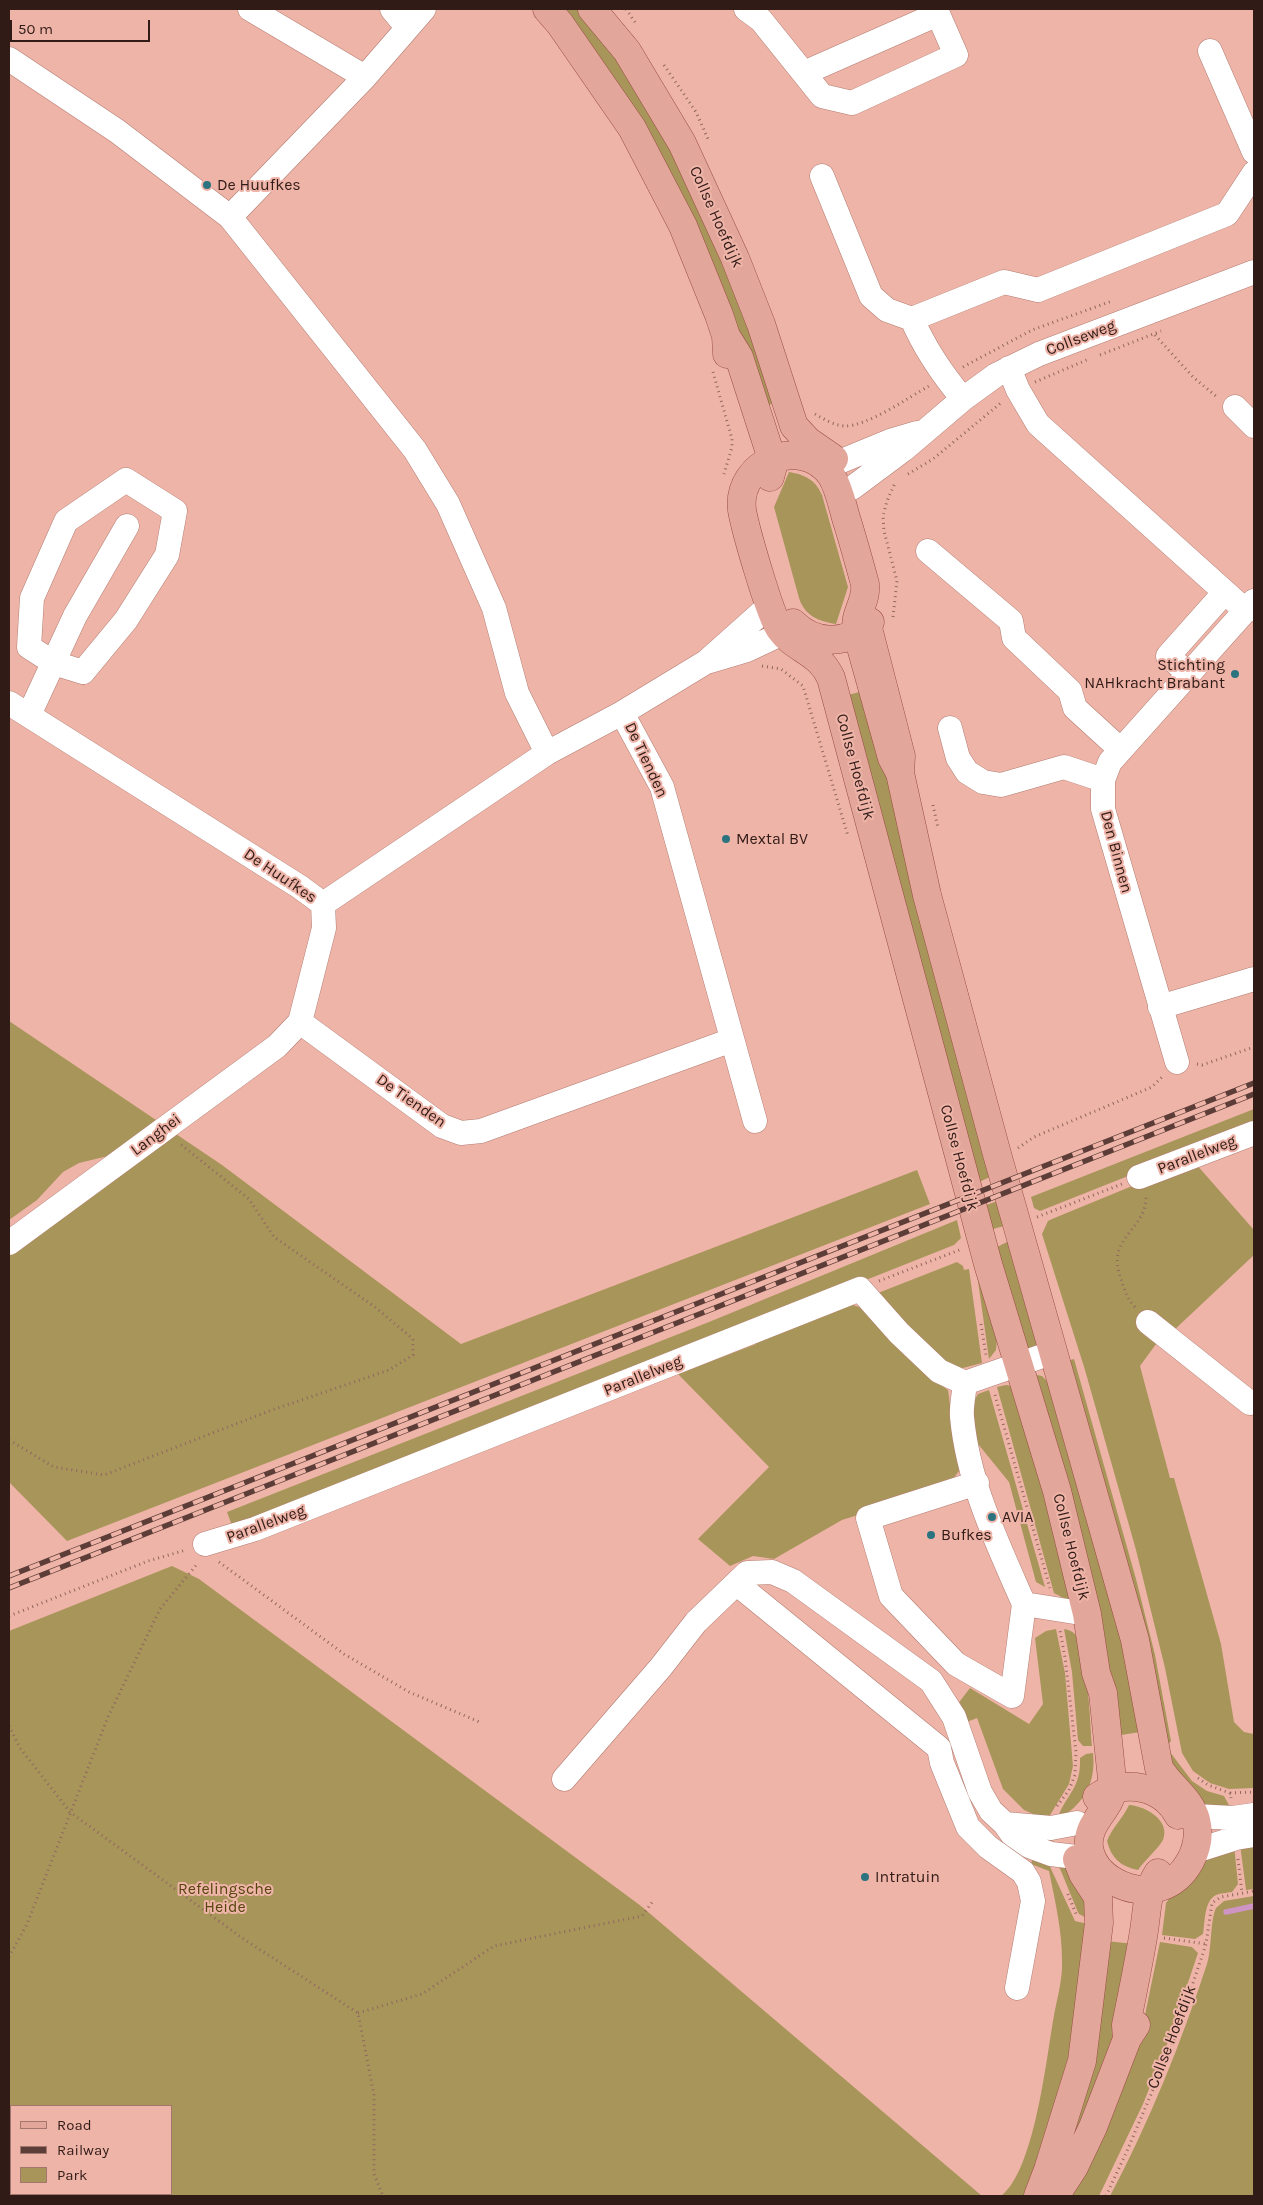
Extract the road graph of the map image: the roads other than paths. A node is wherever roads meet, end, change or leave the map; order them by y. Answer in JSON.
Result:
{"nodes":[{"id":1,"x":250,"y":9,"type":"edge"},
{"id":2,"x":392,"y":9,"type":"edge"},
{"id":3,"x":424,"y":9,"type":"edge"},
{"id":4,"x":547,"y":9,"type":"edge"},
{"id":5,"x":592,"y":9,"type":"edge"},
{"id":6,"x":746,"y":9,"type":"edge"},
{"id":7,"x":407,"y":27,"type":"junction"},
{"id":8,"x":1210,"y":51,"type":"dead end"},
{"id":9,"x":9,"y":59,"type":"edge"},
{"id":10,"x":804,"y":73,"type":"junction"},
{"id":11,"x":365,"y":77,"type":"junction"},
{"id":12,"x":1254,"y":152,"type":"edge"},
{"id":13,"x":1254,"y":173,"type":"edge"},
{"id":14,"x":822,"y":176,"type":"dead end"},
{"id":15,"x":230,"y":217,"type":"junction"},
{"id":16,"x":1254,"y":272,"type":"edge"},
{"id":17,"x":912,"y":318,"type":"junction"},
{"id":18,"x":1009,"y":368,"type":"junction"},
{"id":19,"x":963,"y":399,"type":"junction"},
{"id":20,"x":1235,"y":407,"type":"road end"},
{"id":21,"x":1254,"y":426,"type":"edge"},
{"id":22,"x":924,"y":431,"type":"junction"},
{"id":23,"x":766,"y":462,"type":"junction"},
{"id":24,"x":832,"y":465,"type":"junction"},
{"id":25,"x":852,"y":488,"type":"junction"},
{"id":26,"x":127,"y":526,"type":"dead end"},
{"id":27,"x":928,"y":551,"type":"dead end"},
{"id":28,"x":1225,"y":592,"type":"junction"},
{"id":29,"x":770,"y":605,"type":"junction"},
{"id":30,"x":1250,"y":606,"type":"edge"},
{"id":31,"x":872,"y":627,"type":"junction"},
{"id":32,"x":796,"y":637,"type":"junction"},
{"id":33,"x":706,"y":662,"type":"junction"},
{"id":34,"x":54,"y":663,"type":"junction"},
{"id":35,"x":1189,"y":674,"type":"junction"},
{"id":36,"x":9,"y":702,"type":"edge"},
{"id":37,"x":622,"y":712,"type":"junction"},
{"id":38,"x":29,"y":715,"type":"junction"},
{"id":39,"x":950,"y":728,"type":"dead end"},
{"id":40,"x":1121,"y":750,"type":"junction"},
{"id":41,"x":547,"y":753,"type":"junction"},
{"id":42,"x":1103,"y":780,"type":"junction"},
{"id":43,"x":323,"y":904,"type":"junction"},
{"id":44,"x":1254,"y":979,"type":"edge"},
{"id":45,"x":1160,"y":1007,"type":"junction"},
{"id":46,"x":300,"y":1022,"type":"junction"},
{"id":47,"x":732,"y":1040,"type":"junction"},
{"id":48,"x":1176,"y":1062,"type":"road end"},
{"id":49,"x":755,"y":1121,"type":"dead end"},
{"id":50,"x":1254,"y":1132,"type":"edge"},
{"id":51,"x":1139,"y":1177,"type":"road end"},
{"id":52,"x":9,"y":1243,"type":"edge"},
{"id":53,"x":1148,"y":1322,"type":"road end"},
{"id":54,"x":1054,"y":1352,"type":"junction"},
{"id":55,"x":1018,"y":1365,"type":"junction"},
{"id":56,"x":965,"y":1383,"type":"junction"},
{"id":57,"x":1253,"y":1406,"type":"edge"},
{"id":58,"x":977,"y":1483,"type":"junction"},
{"id":59,"x":207,"y":1554,"type":"road end"},
{"id":60,"x":737,"y":1584,"type":"junction"},
{"id":61,"x":1024,"y":1604,"type":"junction"},
{"id":62,"x":1087,"y":1614,"type":"junction"},
{"id":63,"x":564,"y":1779,"type":"dead end"},
{"id":64,"x":1107,"y":1791,"type":"junction"},
{"id":65,"x":1186,"y":1815,"type":"junction"},
{"id":66,"x":1254,"y":1815,"type":"edge"},
{"id":67,"x":1077,"y":1823,"type":"junction"},
{"id":68,"x":1005,"y":1824,"type":"junction"},
{"id":69,"x":1254,"y":1835,"type":"edge"},
{"id":70,"x":1195,"y":1850,"type":"junction"},
{"id":71,"x":1086,"y":1867,"type":"junction"},
{"id":72,"x":1157,"y":1887,"type":"junction"},
{"id":73,"x":1018,"y":1988,"type":"dead end"},
{"id":74,"x":1038,"y":2196,"type":"edge"},
{"id":75,"x":1055,"y":2196,"type":"edge"}],
"edges":[{"from":1,"to":11,"type":"street"},
{"from":2,"to":7,"type":"street"},
{"from":3,"to":7,"type":"street"},
{"from":4,"to":23,"type":"main road","name":"Collse Hoefdijk"},
{"from":5,"to":24,"type":"main road","name":"Collse Hoefdijk"},
{"from":6,"to":10,"type":"street"},
{"from":7,"to":11,"type":"street"},
{"from":8,"to":12,"type":"street"},
{"from":9,"to":15,"type":"street"},
{"from":10,"to":10,"type":"street"},
{"from":11,"to":15,"type":"street"},
{"from":13,"to":17,"type":"street"},
{"from":14,"to":17,"type":"street"},
{"from":15,"to":41,"type":"street"},
{"from":16,"to":18,"type":"street","name":"Collseweg"},
{"from":17,"to":19,"type":"street"},
{"from":18,"to":19,"type":"street","name":"Collseweg"},
{"from":18,"to":28,"type":"street"},
{"from":19,"to":22,"type":"street","name":"Collseweg"},
{"from":20,"to":21,"type":"street"},
{"from":22,"to":24,"type":"street","name":"Collseweg"},
{"from":22,"to":25,"type":"street","name":"Collseweg"},
{"from":23,"to":24,"type":"main road"},
{"from":23,"to":29,"type":"main road"},
{"from":23,"to":32,"type":"main road"},
{"from":24,"to":25,"type":"main road"},
{"from":24,"to":31,"type":"main road"},
{"from":25,"to":31,"type":"main road"},
{"from":26,"to":34,"type":"street"},
{"from":27,"to":40,"type":"street"},
{"from":28,"to":30,"type":"street"},
{"from":28,"to":35,"type":"street"},
{"from":29,"to":32,"type":"main road"},
{"from":29,"to":33,"type":"street","name":"De Huufkes"},
{"from":30,"to":35,"type":"street","name":"Den Binnen"},
{"from":31,"to":32,"type":"main road"},
{"from":31,"to":54,"type":"main road"},
{"from":32,"to":33,"type":"street","name":"De Huufkes"},
{"from":32,"to":55,"type":"main road","name":"Collse Hoefdijk"},
{"from":33,"to":37,"type":"street","name":"De Huufkes"},
{"from":34,"to":34,"type":"street"},
{"from":34,"to":38,"type":"street"},
{"from":35,"to":40,"type":"street","name":"Den Binnen"},
{"from":36,"to":38,"type":"street","name":"De Huufkes"},
{"from":37,"to":41,"type":"street","name":"De Huufkes"},
{"from":37,"to":47,"type":"street","name":"De Tienden"},
{"from":38,"to":43,"type":"street","name":"De Huufkes"},
{"from":39,"to":42,"type":"street"},
{"from":40,"to":42,"type":"street","name":"Den Binnen"},
{"from":41,"to":43,"type":"street","name":"De Huufkes"},
{"from":42,"to":45,"type":"street","name":"Den Binnen"},
{"from":43,"to":46,"type":"street"},
{"from":44,"to":45,"type":"street"},
{"from":45,"to":48,"type":"street","name":"Den Binnen"},
{"from":46,"to":47,"type":"street","name":"De Tienden"},
{"from":46,"to":52,"type":"street","name":"Langhei"},
{"from":47,"to":49,"type":"street","name":"De Tienden"},
{"from":50,"to":51,"type":"street","name":"Parallelweg"},
{"from":53,"to":57,"type":"street"},
{"from":54,"to":55,"type":"street"},
{"from":54,"to":65,"type":"main road"},
{"from":55,"to":56,"type":"street"},
{"from":55,"to":62,"type":"main road","name":"Collse Hoefdijk"},
{"from":56,"to":58,"type":"street"},
{"from":56,"to":59,"type":"street","name":"Parallelweg"},
{"from":58,"to":61,"type":"street"},
{"from":58,"to":61,"type":"street"},
{"from":60,"to":63,"type":"street"},
{"from":60,"to":68,"type":"street"},
{"from":60,"to":73,"type":"street"},
{"from":61,"to":62,"type":"street"},
{"from":62,"to":64,"type":"main road","name":"Collse Hoefdijk"},
{"from":64,"to":65,"type":"main road"},
{"from":64,"to":67,"type":"main road"},
{"from":64,"to":71,"type":"main road"},
{"from":65,"to":66,"type":"street"},
{"from":65,"to":70,"type":"main road"},
{"from":65,"to":72,"type":"main road"},
{"from":67,"to":68,"type":"street"},
{"from":67,"to":71,"type":"main road"},
{"from":68,"to":71,"type":"street"},
{"from":69,"to":70,"type":"street"},
{"from":70,"to":72,"type":"main road"},
{"from":71,"to":72,"type":"main road"},
{"from":71,"to":74,"type":"main road"},
{"from":72,"to":75,"type":"main road"}]}
